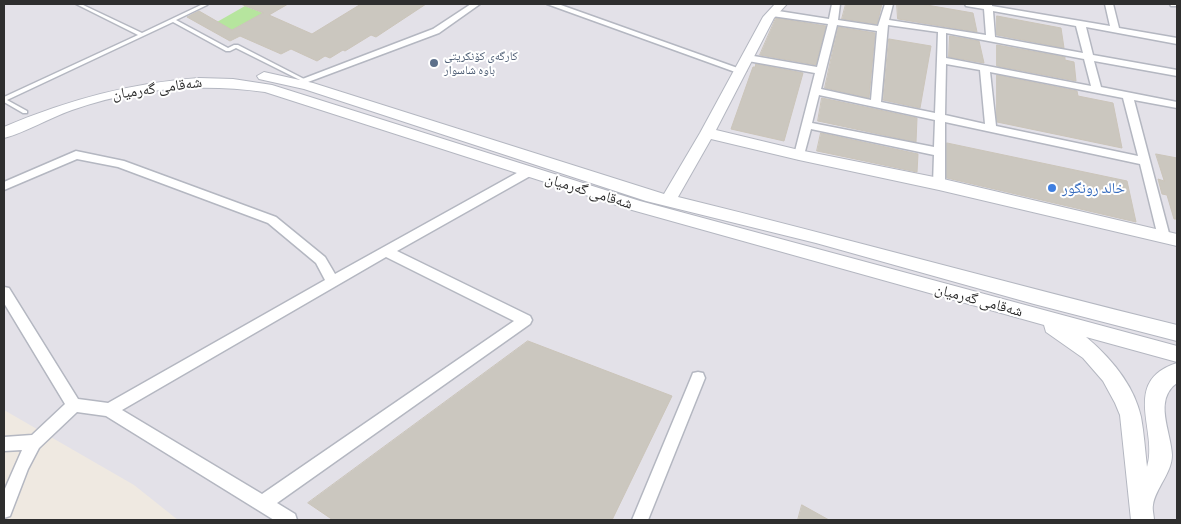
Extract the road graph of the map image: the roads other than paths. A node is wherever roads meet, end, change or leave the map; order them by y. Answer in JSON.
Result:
{"nodes":[{"id":1,"x":78,"y":4,"type":"edge"},
{"id":2,"x":206,"y":4,"type":"edge"},
{"id":3,"x":476,"y":4,"type":"edge"},
{"id":4,"x":551,"y":4,"type":"edge"},
{"id":5,"x":836,"y":4,"type":"edge"},
{"id":6,"x":889,"y":4,"type":"edge"},
{"id":7,"x":969,"y":4,"type":"edge"},
{"id":8,"x":1109,"y":4,"type":"edge"},
{"id":9,"x":988,"y":5,"type":"edge"},
{"id":10,"x":776,"y":8,"type":"edge"},
{"id":11,"x":173,"y":20,"type":"junction"},
{"id":12,"x":834,"y":22,"type":"junction"},
{"id":13,"x":1080,"y":23,"type":"junction"},
{"id":14,"x":884,"y":26,"type":"junction"},
{"id":15,"x":942,"y":30,"type":"junction"},
{"id":16,"x":1114,"y":30,"type":"junction"},
{"id":17,"x":142,"y":35,"type":"junction"},
{"id":18,"x":991,"y":39,"type":"junction"},
{"id":19,"x":1177,"y":41,"type":"edge"},
{"id":20,"x":1088,"y":57,"type":"junction"},
{"id":21,"x":942,"y":60,"type":"junction"},
{"id":22,"x":745,"y":65,"type":"junction"},
{"id":23,"x":985,"y":68,"type":"junction"},
{"id":24,"x":821,"y":71,"type":"junction"},
{"id":25,"x":1177,"y":73,"type":"edge"},
{"id":26,"x":300,"y":81,"type":"junction"},
{"id":27,"x":1097,"y":90,"type":"junction"},
{"id":28,"x":816,"y":91,"type":"junction"},
{"id":29,"x":1128,"y":96,"type":"junction"},
{"id":30,"x":4,"y":99,"type":"edge"},
{"id":31,"x":876,"y":103,"type":"junction"},
{"id":32,"x":1177,"y":105,"type":"edge"},
{"id":33,"x":25,"y":112,"type":"junction"},
{"id":34,"x":940,"y":116,"type":"junction"},
{"id":35,"x":4,"y":122,"type":"edge"},
{"id":36,"x":807,"y":125,"type":"junction"},
{"id":37,"x":991,"y":128,"type":"junction"},
{"id":38,"x":4,"y":132,"type":"edge"},
{"id":39,"x":707,"y":133,"type":"junction"},
{"id":40,"x":939,"y":152,"type":"junction"},
{"id":41,"x":799,"y":155,"type":"junction"},
{"id":42,"x":1145,"y":162,"type":"junction"},
{"id":43,"x":528,"y":172,"type":"junction"},
{"id":44,"x":939,"y":184,"type":"junction"},
{"id":45,"x":4,"y":186,"type":"edge"},
{"id":46,"x":668,"y":200,"type":"junction"},
{"id":47,"x":1171,"y":238,"type":"edge"},
{"id":48,"x":836,"y":242,"type":"junction"},
{"id":49,"x":386,"y":251,"type":"junction"},
{"id":50,"x":832,"y":260,"type":"junction"},
{"id":51,"x":332,"y":281,"type":"junction"},
{"id":52,"x":4,"y":292,"type":"edge"},
{"id":53,"x":1028,"y":313,"type":"junction"},
{"id":54,"x":1177,"y":332,"type":"edge"},
{"id":55,"x":1177,"y":354,"type":"edge"},
{"id":56,"x":1177,"y":372,"type":"edge"},
{"id":57,"x":698,"y":378,"type":"dead end"},
{"id":58,"x":74,"y":405,"type":"junction"},
{"id":59,"x":109,"y":410,"type":"junction"},
{"id":60,"x":36,"y":442,"type":"junction"},
{"id":61,"x":4,"y":444,"type":"edge"},
{"id":62,"x":262,"y":504,"type":"junction"},
{"id":63,"x":4,"y":510,"type":"edge"},
{"id":64,"x":1143,"y":512,"type":"edge"},
{"id":65,"x":289,"y":520,"type":"edge"},
{"id":66,"x":640,"y":520,"type":"edge"}],
"edges":[{"from":1,"to":17,"type":"lane"},
{"from":2,"to":11,"type":"lane"},
{"from":3,"to":26,"type":"street"},
{"from":4,"to":22,"type":"street"},
{"from":5,"to":12,"type":"street"},
{"from":6,"to":14,"type":"street"},
{"from":7,"to":9,"type":"street"},
{"from":8,"to":16,"type":"street"},
{"from":9,"to":13,"type":"street"},
{"from":9,"to":18,"type":"street"},
{"from":10,"to":12,"type":"street"},
{"from":10,"to":22,"type":"main road"},
{"from":11,"to":17,"type":"lane"},
{"from":11,"to":26,"type":"lane"},
{"from":12,"to":14,"type":"street"},
{"from":12,"to":24,"type":"street"},
{"from":13,"to":16,"type":"street"},
{"from":13,"to":20,"type":"street"},
{"from":14,"to":15,"type":"street"},
{"from":14,"to":31,"type":"street"},
{"from":15,"to":18,"type":"street"},
{"from":15,"to":21,"type":"street"},
{"from":16,"to":19,"type":"street"},
{"from":17,"to":30,"type":"lane"},
{"from":18,"to":20,"type":"street"},
{"from":20,"to":25,"type":"street"},
{"from":20,"to":27,"type":"street"},
{"from":21,"to":23,"type":"street"},
{"from":21,"to":34,"type":"street"},
{"from":22,"to":24,"type":"street"},
{"from":22,"to":39,"type":"main road"},
{"from":23,"to":27,"type":"street"},
{"from":23,"to":37,"type":"street"},
{"from":24,"to":28,"type":"street"},
{"from":26,"to":33,"type":"main road","name":"شەقامی گەرمیان"},
{"from":26,"to":46,"type":"main road","name":"شەقامی گەرمیان"},
{"from":27,"to":29,"type":"street"},
{"from":28,"to":31,"type":"street"},
{"from":28,"to":36,"type":"street"},
{"from":29,"to":32,"type":"street"},
{"from":29,"to":42,"type":"street"},
{"from":30,"to":33,"type":"lane"},
{"from":31,"to":34,"type":"street"},
{"from":33,"to":35,"type":"main road","name":"شەقامی گەرمیان"},
{"from":34,"to":37,"type":"street"},
{"from":34,"to":40,"type":"street"},
{"from":36,"to":40,"type":"street"},
{"from":36,"to":41,"type":"street"},
{"from":37,"to":42,"type":"street"},
{"from":38,"to":43,"type":"main road","name":"شەقامی گەرمیان"},
{"from":39,"to":41,"type":"main road"},
{"from":39,"to":46,"type":"main road"},
{"from":40,"to":44,"type":"street"},
{"from":41,"to":44,"type":"main road"},
{"from":42,"to":47,"type":"street"},
{"from":43,"to":49,"type":"street"},
{"from":43,"to":50,"type":"main road","name":"شەقامی گەرمیان"},
{"from":44,"to":47,"type":"main road"},
{"from":45,"to":51,"type":"street"},
{"from":46,"to":48,"type":"main road","name":"شەقامی گەرمیان"},
{"from":48,"to":50,"type":"main road"},
{"from":48,"to":54,"type":"main road","name":"شەقامی گەرمیان"},
{"from":49,"to":51,"type":"street"},
{"from":49,"to":62,"type":"street"},
{"from":50,"to":53,"type":"main road","name":"شەقامی گەرمیان"},
{"from":51,"to":59,"type":"street"},
{"from":52,"to":58,"type":"street"},
{"from":53,"to":55,"type":"main road","name":"شەقامی گەرمیان"},
{"from":53,"to":64,"type":"main road"},
{"from":56,"to":64,"type":"main road"},
{"from":57,"to":66,"type":"street"},
{"from":58,"to":59,"type":"street"},
{"from":58,"to":60,"type":"street"},
{"from":59,"to":62,"type":"street"},
{"from":60,"to":61,"type":"street"},
{"from":60,"to":63,"type":"street"},
{"from":62,"to":65,"type":"street"}]}
